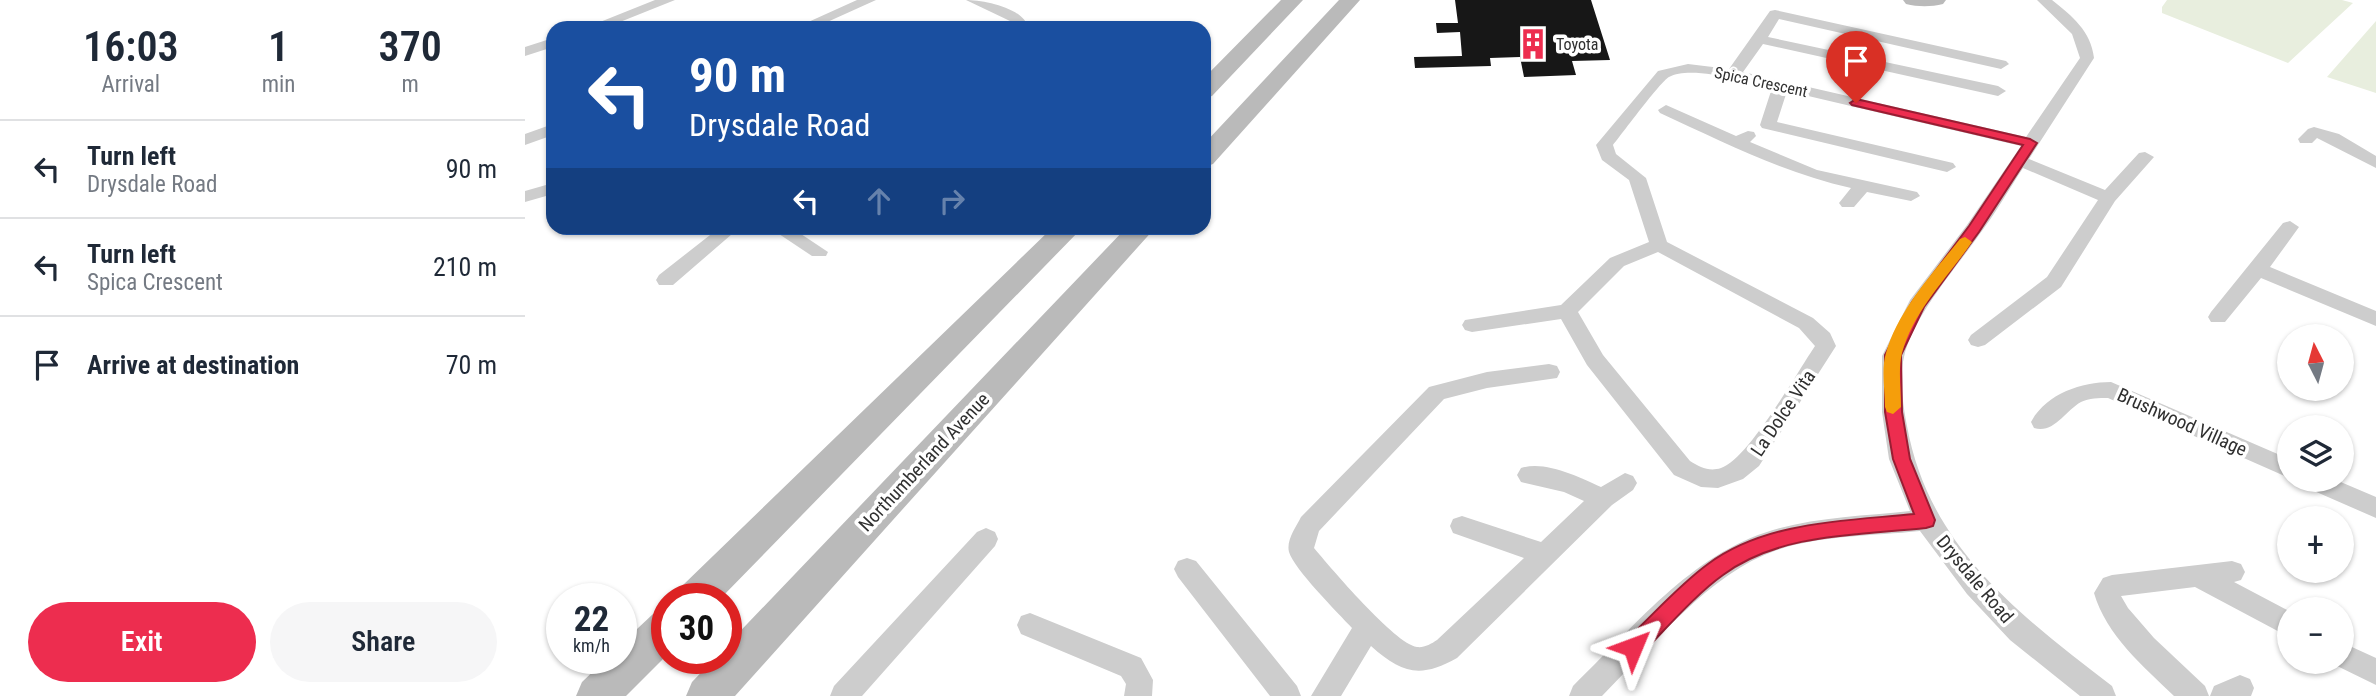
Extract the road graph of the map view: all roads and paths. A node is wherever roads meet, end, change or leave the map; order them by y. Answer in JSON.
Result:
{"nodes":[{"id":1,"x":668,"y":0,"type":"edge"},
{"id":2,"x":869,"y":0,"type":"edge"},
{"id":3,"x":973,"y":0,"type":"edge"},
{"id":4,"x":1293,"y":0,"type":"edge"},
{"id":5,"x":1350,"y":0,"type":"edge"},
{"id":6,"x":1913,"y":0,"type":"edge"},
{"id":7,"x":1936,"y":0,"type":"edge"},
{"id":8,"x":2044,"y":0,"type":"edge"},
{"id":9,"x":610,"y":21,"type":"edge"},
{"id":10,"x":819,"y":21,"type":"edge"},
{"id":11,"x":1019,"y":21,"type":"edge"},
{"id":12,"x":1759,"y":39,"type":"junction"},
{"id":13,"x":546,"y":44,"type":"edge"},
{"id":14,"x":525,"y":52,"type":"edge"},
{"id":15,"x":2001,"y":64,"type":"dead end"},
{"id":16,"x":1733,"y":74,"type":"junction"},
{"id":17,"x":1211,"y":84,"type":"edge"},
{"id":18,"x":1781,"y":85,"type":"junction"},
{"id":19,"x":1998,"y":91,"type":"dead end"},
{"id":20,"x":1666,"y":110,"type":"dead end"},
{"id":21,"x":1768,"y":125,"type":"junction"},
{"id":22,"x":546,"y":132,"type":"edge"},
{"id":23,"x":2312,"y":132,"type":"dead end"},
{"id":24,"x":525,"y":140,"type":"edge"},
{"id":25,"x":1737,"y":142,"type":"junction"},
{"id":26,"x":1211,"y":151,"type":"edge"},
{"id":27,"x":2024,"y":152,"type":"junction"},
{"id":28,"x":2144,"y":157,"type":"dead end"},
{"id":29,"x":2376,"y":163,"type":"edge"},
{"id":30,"x":1947,"y":167,"type":"dead end"},
{"id":31,"x":1864,"y":184,"type":"junction"},
{"id":32,"x":546,"y":190,"type":"edge"},
{"id":33,"x":1912,"y":196,"type":"dead end"},
{"id":34,"x":525,"y":197,"type":"edge"},
{"id":35,"x":2108,"y":198,"type":"junction"},
{"id":36,"x":1848,"y":203,"type":"dead end"},
{"id":37,"x":2290,"y":227,"type":"dead end"},
{"id":38,"x":722,"y":235,"type":"edge"},
{"id":39,"x":791,"y":235,"type":"edge"},
{"id":40,"x":1061,"y":235,"type":"edge"},
{"id":41,"x":1135,"y":235,"type":"edge"},
{"id":42,"x":1659,"y":244,"type":"junction"},
{"id":43,"x":819,"y":252,"type":"dead end"},
{"id":44,"x":2258,"y":269,"type":"junction"},
{"id":45,"x":666,"y":281,"type":"dead end"},
{"id":46,"x":1567,"y":311,"type":"junction"},
{"id":47,"x":2218,"y":317,"type":"dead end"},
{"id":48,"x":2376,"y":319,"type":"edge"},
{"id":49,"x":1472,"y":325,"type":"dead end"},
{"id":50,"x":1977,"y":340,"type":"dead end"},
{"id":51,"x":1549,"y":372,"type":"dead end"},
{"id":52,"x":2042,"y":422,"type":"dead end"},
{"id":53,"x":2277,"y":464,"type":"edge"},
{"id":54,"x":1529,"y":475,"type":"dead end"},
{"id":55,"x":1625,"y":483,"type":"dead end"},
{"id":56,"x":2340,"y":492,"type":"edge"},
{"id":57,"x":1603,"y":498,"type":"junction"},
{"id":58,"x":2376,"y":508,"type":"edge"},
{"id":59,"x":1926,"y":520,"type":"junction"},
{"id":60,"x":1462,"y":526,"type":"dead end"},
{"id":61,"x":986,"y":539,"type":"dead end"},
{"id":62,"x":1544,"y":554,"type":"junction"},
{"id":63,"x":1187,"y":569,"type":"dead end"},
{"id":64,"x":2232,"y":572,"type":"dead end"},
{"id":65,"x":2198,"y":576,"type":"junction"},
{"id":66,"x":711,"y":583,"type":"edge"},
{"id":67,"x":2277,"y":619,"type":"edge"},
{"id":68,"x":1030,"y":625,"type":"dead end"},
{"id":69,"x":1369,"y":626,"type":"junction"},
{"id":70,"x":651,"y":643,"type":"edge"},
{"id":71,"x":2354,"y":661,"type":"edge"},
{"id":72,"x":2376,"y":672,"type":"edge"},
{"id":73,"x":847,"y":695,"type":"edge"},
{"id":74,"x":597,"y":696,"type":"edge"},
{"id":75,"x":707,"y":696,"type":"edge"},
{"id":76,"x":1138,"y":696,"type":"edge"},
{"id":77,"x":1287,"y":696,"type":"edge"},
{"id":78,"x":1325,"y":696,"type":"edge"},
{"id":79,"x":1583,"y":696,"type":"edge"},
{"id":80,"x":2102,"y":696,"type":"edge"},
{"id":81,"x":2195,"y":696,"type":"edge"}],
"edges":[{"from":1,"to":9,"type":"street"},
{"from":2,"to":10,"type":"street"},
{"from":3,"to":11,"type":"street"},
{"from":4,"to":17,"type":"main road"},
{"from":5,"to":26,"type":"main road"},
{"from":6,"to":7,"type":"main road"},
{"from":8,"to":27,"type":"street","name":"Drysdale Road"},
{"from":12,"to":15,"type":"street"},
{"from":12,"to":16,"type":"street"},
{"from":12,"to":19,"type":"street"},
{"from":13,"to":14,"type":"street"},
{"from":16,"to":18,"type":"street","name":"Spica Crescent"},
{"from":16,"to":42,"type":"street","name":"Spica Crescent"},
{"from":18,"to":21,"type":"street"},
{"from":18,"to":27,"type":"street","name":"Spica Crescent"},
{"from":20,"to":25,"type":"street"},
{"from":21,"to":25,"type":"street"},
{"from":21,"to":30,"type":"street"},
{"from":22,"to":24,"type":"street"},
{"from":23,"to":29,"type":"street"},
{"from":25,"to":31,"type":"street"},
{"from":27,"to":35,"type":"street","name":"Spica Crescent"},
{"from":27,"to":59,"type":"street","name":"Drysdale Road"},
{"from":28,"to":35,"type":"street"},
{"from":31,"to":33,"type":"street"},
{"from":31,"to":36,"type":"street"},
{"from":32,"to":34,"type":"street"},
{"from":35,"to":50,"type":"street"},
{"from":37,"to":44,"type":"street"},
{"from":38,"to":45,"type":"street"},
{"from":39,"to":43,"type":"street"},
{"from":40,"to":66,"type":"main road"},
{"from":41,"to":75,"type":"main road","name":"Northumberland Avenue"},
{"from":42,"to":46,"type":"street"},
{"from":42,"to":46,"type":"street","name":"La Dolce Vita"},
{"from":44,"to":47,"type":"street"},
{"from":44,"to":48,"type":"street"},
{"from":46,"to":49,"type":"street"},
{"from":51,"to":69,"type":"street"},
{"from":52,"to":53,"type":"street","name":"Brushwood Village"},
{"from":54,"to":57,"type":"street"},
{"from":55,"to":57,"type":"street"},
{"from":56,"to":58,"type":"street"},
{"from":57,"to":62,"type":"street"},
{"from":59,"to":79,"type":"street"},
{"from":59,"to":80,"type":"street","name":"Drysdale Road"},
{"from":60,"to":62,"type":"street"},
{"from":61,"to":73,"type":"street"},
{"from":62,"to":69,"type":"street"},
{"from":63,"to":77,"type":"street"},
{"from":64,"to":65,"type":"street"},
{"from":65,"to":67,"type":"street"},
{"from":65,"to":81,"type":"street"},
{"from":68,"to":76,"type":"street"},
{"from":69,"to":78,"type":"street"},
{"from":70,"to":74,"type":"main road"},
{"from":71,"to":72,"type":"street"}]}
